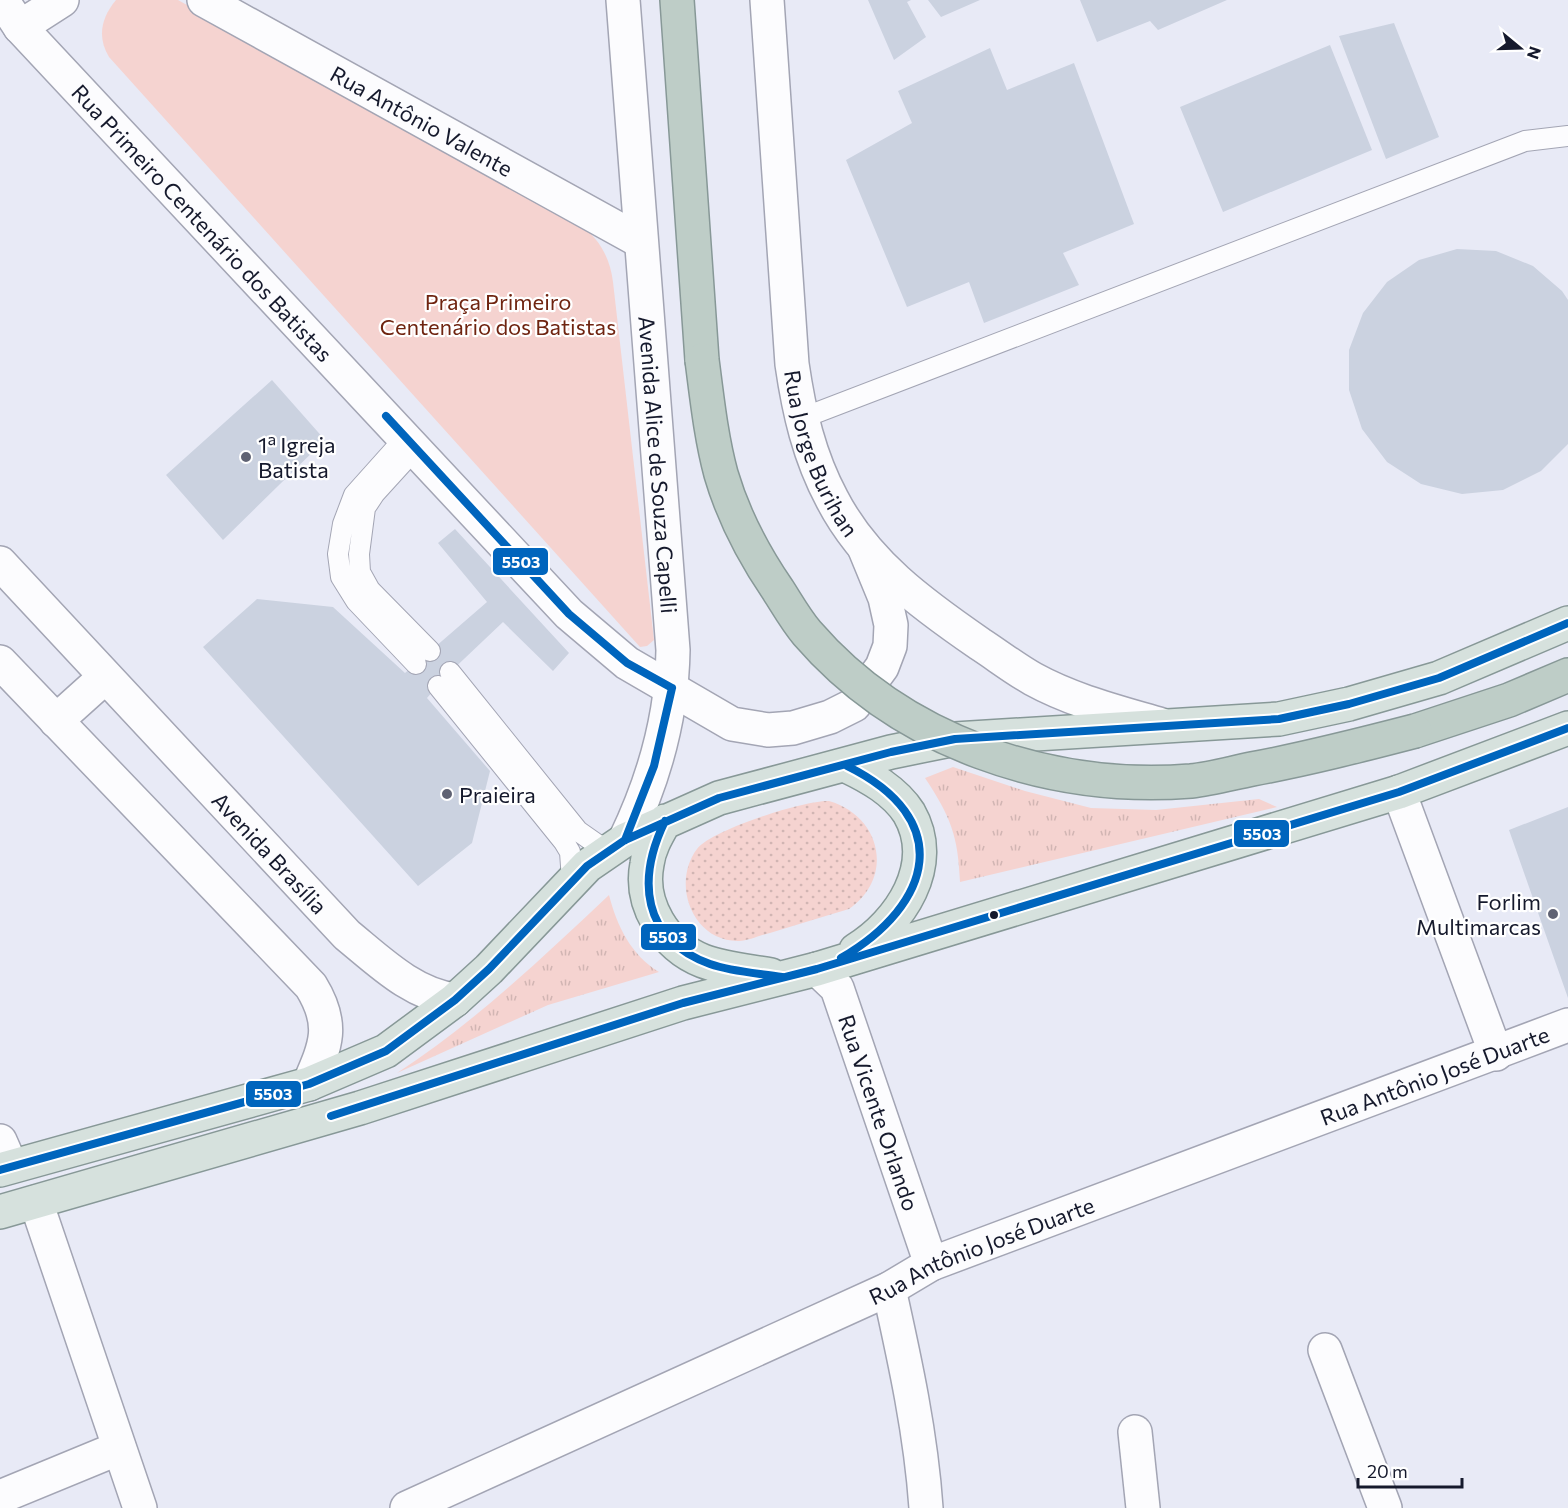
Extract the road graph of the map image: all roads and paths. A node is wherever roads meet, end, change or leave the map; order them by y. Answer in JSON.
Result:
{"nodes":[{"id":1,"x":2,"y":0,"type":"edge"},
{"id":2,"x":62,"y":0,"type":"edge"},
{"id":3,"x":204,"y":0,"type":"edge"},
{"id":4,"x":623,"y":0,"type":"edge"},
{"id":5,"x":677,"y":0,"type":"edge"},
{"id":6,"x":767,"y":0,"type":"edge"},
{"id":7,"x":20,"y":27,"type":"junction"},
{"id":8,"x":1568,"y":135,"type":"edge"},
{"id":9,"x":640,"y":241,"type":"junction"},
{"id":10,"x":800,"y":419,"type":"junction"},
{"id":11,"x":402,"y":434,"type":"junction"},
{"id":12,"x":864,"y":547,"type":"junction"},
{"id":13,"x":0,"y":563,"type":"edge"},
{"id":14,"x":1568,"y":623,"type":"edge"},
{"id":15,"x":423,"y":658,"type":"dead end"},
{"id":16,"x":0,"y":662,"type":"edge"},
{"id":17,"x":1568,"y":675,"type":"edge"},
{"id":18,"x":105,"y":677,"type":"junction"},
{"id":19,"x":672,"y":688,"type":"junction"},
{"id":20,"x":56,"y":722,"type":"junction"},
{"id":21,"x":1163,"y":725,"type":"junction"},
{"id":22,"x":1568,"y":728,"type":"edge"},
{"id":23,"x":847,"y":766,"type":"junction"},
{"id":24,"x":1399,"y":792,"type":"junction"},
{"id":25,"x":665,"y":821,"type":"junction"},
{"id":26,"x":619,"y":844,"type":"junction"},
{"id":27,"x":572,"y":880,"type":"junction"},
{"id":28,"x":817,"y":969,"type":"junction"},
{"id":29,"x":782,"y":977,"type":"junction"},
{"id":30,"x":455,"y":1000,"type":"junction"},
{"id":31,"x":1568,"y":1025,"type":"edge"},
{"id":32,"x":1497,"y":1054,"type":"junction"},
{"id":33,"x":309,"y":1084,"type":"junction"},
{"id":34,"x":4,"y":1159,"type":"edge"},
{"id":35,"x":36,"y":1202,"type":"junction"},
{"id":36,"x":0,"y":1212,"type":"edge"},
{"id":37,"x":931,"y":1264,"type":"junction"},
{"id":38,"x":889,"y":1289,"type":"junction"},
{"id":39,"x":1325,"y":1350,"type":"dead end"},
{"id":40,"x":1135,"y":1432,"type":"dead end"},
{"id":41,"x":119,"y":1448,"type":"junction"},
{"id":42,"x":0,"y":1497,"type":"edge"},
{"id":43,"x":140,"y":1508,"type":"edge"},
{"id":44,"x":407,"y":1508,"type":"edge"},
{"id":45,"x":926,"y":1508,"type":"edge"},
{"id":46,"x":1143,"y":1508,"type":"edge"},
{"id":47,"x":1385,"y":1508,"type":"edge"}],
"edges":[{"from":1,"to":7,"type":"street","name":"Rua Primeiro Centenário dos Batistas"},
{"from":2,"to":7,"type":"street"},
{"from":3,"to":9,"type":"street","name":"Rua Antônio Valente"},
{"from":4,"to":9,"type":"street","name":"Avenida Alice de Souza Capelli"},
{"from":5,"to":17,"type":"highway","bridge":true},
{"from":6,"to":10,"type":"street","name":"Rua Jorge Burihan"},
{"from":7,"to":11,"type":"street","name":"Rua Primeiro Centenário dos Batistas"},
{"from":8,"to":10,"type":"lane"},
{"from":9,"to":19,"type":"street","name":"Avenida Alice de Souza Capelli"},
{"from":10,"to":12,"type":"street","name":"Rua Jorge Burihan"},
{"from":11,"to":15,"type":"lane"},
{"from":11,"to":19,"type":"street","name":"Rua Primeiro Centenário dos Batistas"},
{"from":12,"to":19,"type":"street","name":"Rua Primeiro Centenário dos Batistas"},
{"from":12,"to":21,"type":"street","name":"Rua Jorge Burihan"},
{"from":13,"to":18,"type":"street","name":"Avenida Brasília"},
{"from":14,"to":21,"type":"main road"},
{"from":16,"to":20,"type":"street"},
{"from":18,"to":20,"type":"street"},
{"from":18,"to":30,"type":"street","name":"Avenida Brasília"},
{"from":19,"to":26,"type":"street","name":"Avenida Alice de Souza Capelli"},
{"from":20,"to":33,"type":"street"},
{"from":21,"to":23,"type":"main road"},
{"from":22,"to":24,"type":"main road"},
{"from":23,"to":25,"type":"main road"},
{"from":23,"to":28,"type":"main road"},
{"from":24,"to":28,"type":"main road"},
{"from":24,"to":32,"type":"street"},
{"from":25,"to":26,"type":"main road"},
{"from":25,"to":29,"type":"main road"},
{"from":26,"to":27,"type":"main road"},
{"from":26,"to":27,"type":"lane"},
{"from":27,"to":30,"type":"main road"},
{"from":28,"to":29,"type":"main road"},
{"from":28,"to":37,"type":"street","name":"Rua Vicente Orlando"},
{"from":29,"to":35,"type":"main road"},
{"from":30,"to":33,"type":"main road"},
{"from":31,"to":32,"type":"street","name":"Rua Antônio José Duarte"},
{"from":32,"to":37,"type":"street","name":"Rua Antônio José Duarte"},
{"from":33,"to":34,"type":"main road"},
{"from":35,"to":36,"type":"main road"},
{"from":35,"to":41,"type":"street"},
{"from":37,"to":38,"type":"street","name":"Rua Antônio José Duarte"},
{"from":38,"to":44,"type":"street","name":"Rua Antônio José Duarte"},
{"from":38,"to":45,"type":"street"},
{"from":39,"to":47,"type":"street"},
{"from":40,"to":46,"type":"street"},
{"from":41,"to":42,"type":"street"},
{"from":41,"to":43,"type":"street"}]}
